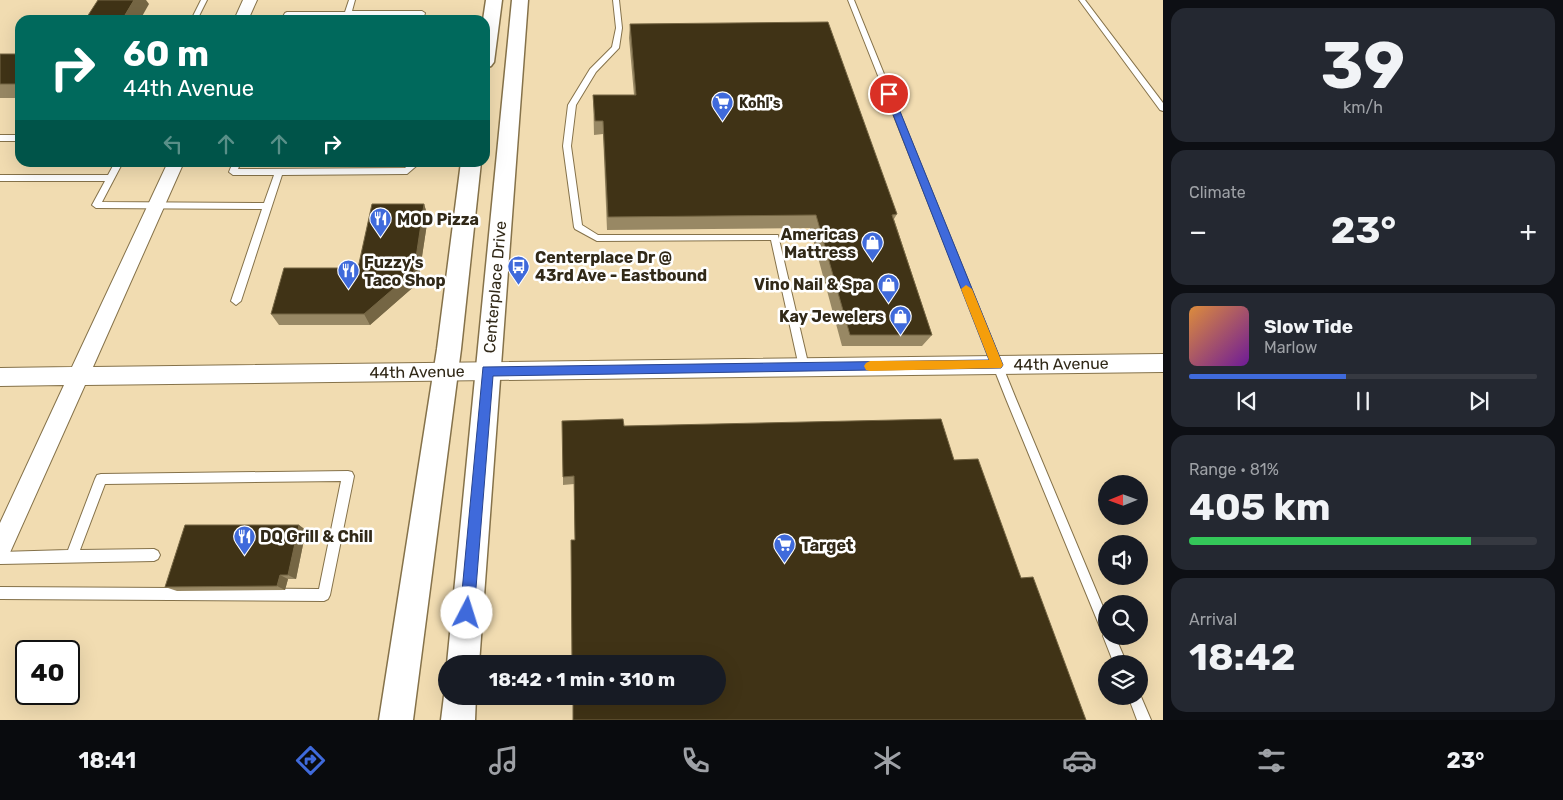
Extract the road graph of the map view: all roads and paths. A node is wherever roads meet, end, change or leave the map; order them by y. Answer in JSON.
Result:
{"nodes":[{"id":1,"x":204,"y":0,"type":"edge"},
{"id":2,"x":250,"y":0,"type":"edge"},
{"id":3,"x":352,"y":0,"type":"edge"},
{"id":4,"x":494,"y":0,"type":"edge"},
{"id":5,"x":520,"y":0,"type":"edge"},
{"id":6,"x":616,"y":0,"type":"edge"},
{"id":7,"x":851,"y":0,"type":"edge"},
{"id":8,"x":1082,"y":0,"type":"edge"},
{"id":9,"x":327,"y":14,"type":"junction"},
{"id":10,"x":348,"y":14,"type":"junction"},
{"id":11,"x":196,"y":15,"type":"edge"},
{"id":12,"x":243,"y":15,"type":"edge"},
{"id":13,"x":313,"y":15,"type":"edge"},
{"id":14,"x":324,"y":15,"type":"edge"},
{"id":15,"x":421,"y":15,"type":"edge"},
{"id":16,"x":490,"y":28,"type":"edge"},
{"id":17,"x":1163,"y":108,"type":"edge"},
{"id":18,"x":0,"y":138,"type":"edge"},
{"id":19,"x":15,"y":138,"type":"edge"},
{"id":20,"x":116,"y":167,"type":"edge"},
{"id":21,"x":174,"y":167,"type":"edge"},
{"id":22,"x":234,"y":167,"type":"edge"},
{"id":23,"x":390,"y":167,"type":"edge"},
{"id":24,"x":411,"y":167,"type":"edge"},
{"id":25,"x":470,"y":167,"type":"edge"},
{"id":26,"x":279,"y":172,"type":"junction"},
{"id":27,"x":389,"y":172,"type":"junction"},
{"id":28,"x":0,"y":178,"type":"edge"},
{"id":29,"x":111,"y":178,"type":"junction"},
{"id":30,"x":156,"y":206,"type":"junction"},
{"id":31,"x":268,"y":206,"type":"junction"},
{"id":32,"x":236,"y":301,"type":"dead end"},
{"id":33,"x":1163,"y":363,"type":"edge"},
{"id":34,"x":997,"y":365,"type":"junction"},
{"id":35,"x":804,"y":367,"type":"junction"},
{"id":36,"x":445,"y":371,"type":"junction"},
{"id":37,"x":487,"y":371,"type":"junction"},
{"id":38,"x":79,"y":376,"type":"junction"},
{"id":39,"x":0,"y":377,"type":"edge"},
{"id":40,"x":0,"y":549,"type":"edge"},
{"id":41,"x":154,"y":555,"type":"dead end"},
{"id":42,"x":72,"y":556,"type":"junction"},
{"id":43,"x":0,"y":558,"type":"edge"},
{"id":44,"x":0,"y":593,"type":"edge"},
{"id":45,"x":1098,"y":609,"type":"edge"},
{"id":46,"x":464,"y":655,"type":"edge"},
{"id":47,"x":459,"y":705,"type":"edge"},
{"id":48,"x":1138,"y":705,"type":"edge"},
{"id":49,"x":396,"y":720,"type":"edge"},
{"id":50,"x":458,"y":720,"type":"edge"},
{"id":51,"x":1144,"y":720,"type":"edge"}],
"edges":[{"from":1,"to":11,"type":"lane"},
{"from":2,"to":12,"type":"street"},
{"from":3,"to":10,"type":"lane"},
{"from":4,"to":16,"type":"street"},
{"from":5,"to":37,"type":"street","name":"Centerplace Drive"},
{"from":6,"to":35,"type":"lane"},
{"from":7,"to":34,"type":"lane"},
{"from":8,"to":17,"type":"lane"},
{"from":9,"to":10,"type":"lane"},
{"from":9,"to":13,"type":"lane"},
{"from":9,"to":14,"type":"lane"},
{"from":10,"to":15,"type":"lane"},
{"from":18,"to":19,"type":"lane"},
{"from":20,"to":29,"type":"lane"},
{"from":21,"to":30,"type":"street"},
{"from":22,"to":26,"type":"lane"},
{"from":23,"to":27,"type":"lane"},
{"from":24,"to":27,"type":"lane"},
{"from":25,"to":36,"type":"street"},
{"from":26,"to":27,"type":"lane"},
{"from":26,"to":31,"type":"lane"},
{"from":28,"to":29,"type":"lane"},
{"from":29,"to":30,"type":"lane"},
{"from":30,"to":31,"type":"lane"},
{"from":30,"to":38,"type":"street"},
{"from":31,"to":32,"type":"lane"},
{"from":33,"to":34,"type":"street","name":"44th Avenue"},
{"from":34,"to":35,"type":"street","name":"44th Avenue"},
{"from":34,"to":45,"type":"lane"},
{"from":35,"to":37,"type":"street","name":"44th Avenue"},
{"from":36,"to":37,"type":"street","name":"44th Avenue"},
{"from":36,"to":38,"type":"street","name":"44th Avenue"},
{"from":36,"to":49,"type":"street"},
{"from":37,"to":46,"type":"street","name":"Centerplace Drive"},
{"from":38,"to":39,"type":"street","name":"44th Avenue"},
{"from":38,"to":40,"type":"street"},
{"from":41,"to":42,"type":"lane"},
{"from":42,"to":43,"type":"lane"},
{"from":42,"to":44,"type":"lane"},
{"from":47,"to":50,"type":"street"},
{"from":48,"to":51,"type":"lane"}]}
